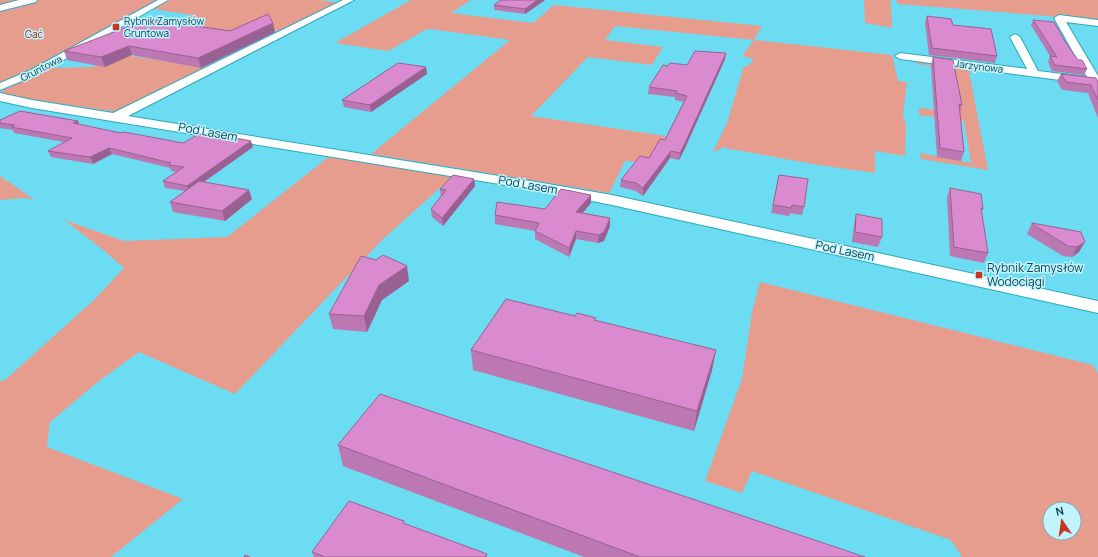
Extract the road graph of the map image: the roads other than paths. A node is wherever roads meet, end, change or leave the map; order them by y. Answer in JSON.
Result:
{"nodes":[{"id":1,"x":32,"y":0,"type":"edge"},
{"id":2,"x":164,"y":0,"type":"edge"},
{"id":3,"x":350,"y":0,"type":"edge"},
{"id":4,"x":0,"y":8,"type":"edge"},
{"id":5,"x":1098,"y":23,"type":"edge"},
{"id":6,"x":1015,"y":37,"type":"dead end"},
{"id":7,"x":900,"y":56,"type":"dead end"},
{"id":8,"x":1034,"y":73,"type":"junction"},
{"id":9,"x":1097,"y":81,"type":"edge"},
{"id":10,"x":0,"y":87,"type":"edge"},
{"id":11,"x":0,"y":97,"type":"edge"},
{"id":12,"x":116,"y":117,"type":"junction"},
{"id":13,"x":1098,"y":307,"type":"edge"}],
"edges":[{"from":1,"to":4,"type":"main road"},
{"from":2,"to":10,"type":"street","name":"Gruntowa"},
{"from":3,"to":12,"type":"street"},
{"from":5,"to":9,"type":"street","name":"Jarzynowa"},
{"from":6,"to":8,"type":"street"},
{"from":7,"to":8,"type":"street","name":"Jarzynowa"},
{"from":8,"to":9,"type":"street","name":"Jarzynowa"},
{"from":11,"to":12,"type":"street","name":"Pod Lasem"},
{"from":12,"to":13,"type":"street","name":"Pod Lasem"}]}
